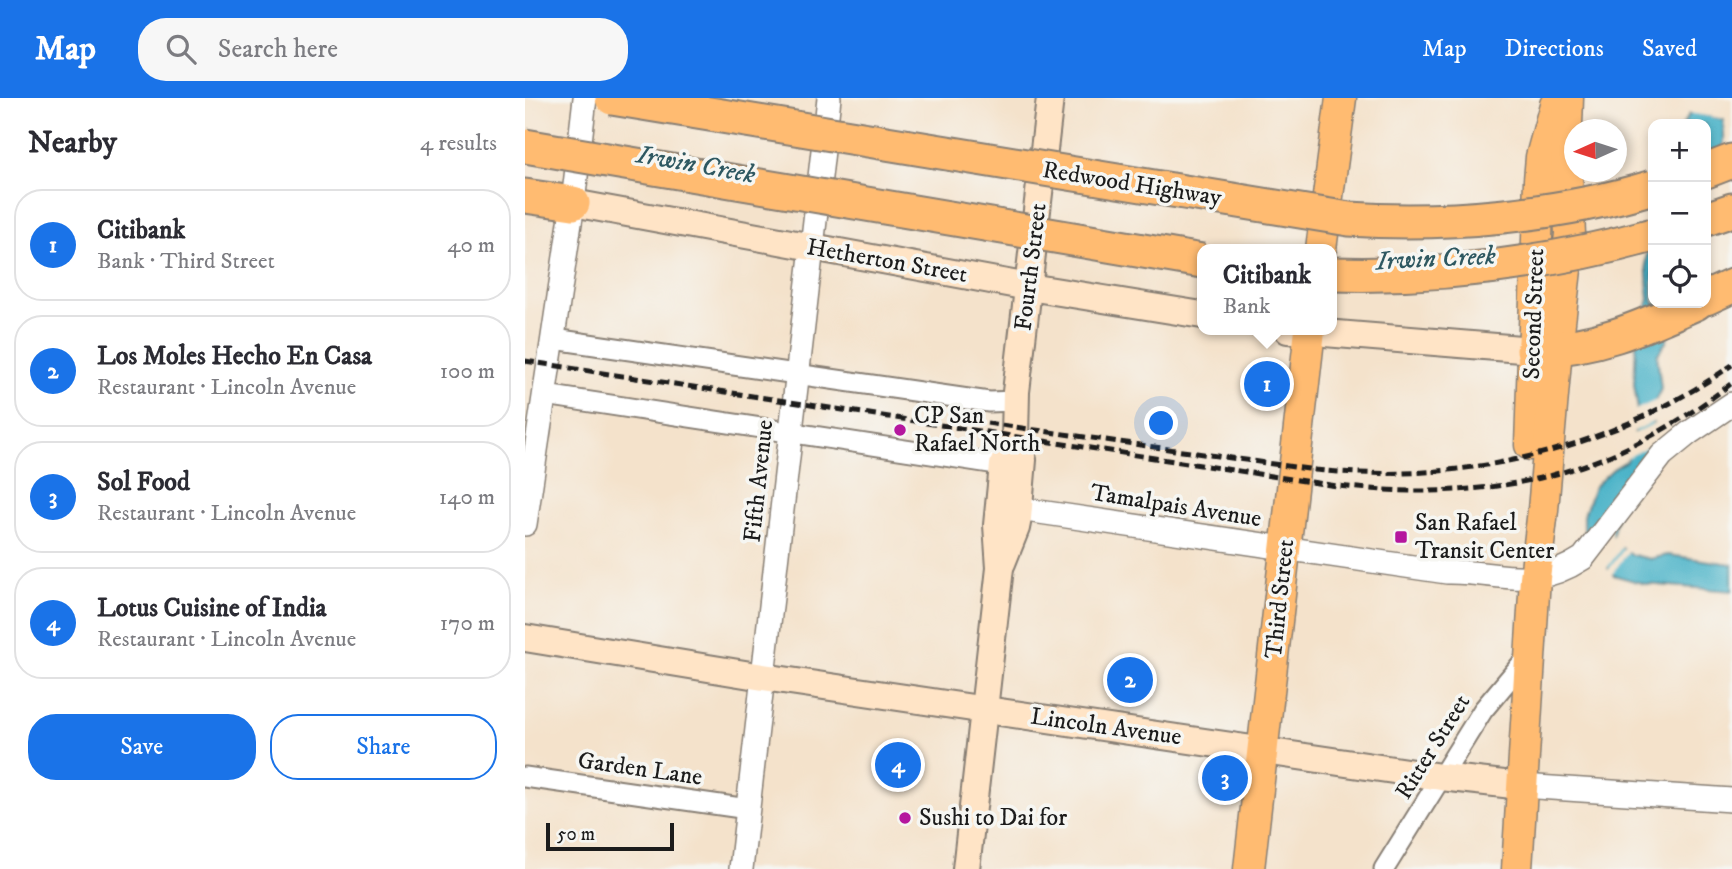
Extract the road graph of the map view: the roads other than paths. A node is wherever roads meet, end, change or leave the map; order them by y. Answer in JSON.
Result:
{"nodes":[{"id":1,"x":585,"y":98,"type":"edge"},
{"id":2,"x":612,"y":98,"type":"edge"},
{"id":3,"x":829,"y":98,"type":"edge"},
{"id":4,"x":1050,"y":98,"type":"edge"},
{"id":5,"x":1341,"y":98,"type":"edge"},
{"id":6,"x":1558,"y":98,"type":"edge"},
{"id":7,"x":1568,"y":98,"type":"edge"},
{"id":8,"x":525,"y":146,"type":"edge"},
{"id":9,"x":1732,"y":161,"type":"edge"},
{"id":10,"x":1711,"y":169,"type":"edge"},
{"id":11,"x":1648,"y":188,"type":"edge"},
{"id":12,"x":525,"y":196,"type":"edge"},
{"id":13,"x":573,"y":203,"type":"junction"},
{"id":14,"x":1732,"y":210,"type":"edge"},
{"id":15,"x":1711,"y":217,"type":"edge"},
{"id":16,"x":1648,"y":236,"type":"edge"},
{"id":17,"x":1322,"y":244,"type":"edge"},
{"id":18,"x":812,"y":248,"type":"junction"},
{"id":19,"x":1197,"y":260,"type":"edge"},
{"id":20,"x":1337,"y":274,"type":"edge"},
{"id":21,"x":1732,"y":286,"type":"edge"},
{"id":22,"x":1029,"y":287,"type":"junction"},
{"id":23,"x":1711,"y":296,"type":"edge"},
{"id":24,"x":1684,"y":308,"type":"edge"},
{"id":25,"x":1197,"y":314,"type":"edge"},
{"id":26,"x":1337,"y":333,"type":"edge"},
{"id":27,"x":1303,"y":335,"type":"edge"},
{"id":28,"x":554,"y":339,"type":"junction"},
{"id":29,"x":1545,"y":349,"type":"junction"},
{"id":30,"x":798,"y":375,"type":"junction"},
{"id":31,"x":545,"y":395,"type":"junction"},
{"id":32,"x":1016,"y":401,"type":"junction"},
{"id":33,"x":1732,"y":404,"type":"edge"},
{"id":34,"x":792,"y":432,"type":"junction"},
{"id":35,"x":1015,"y":436,"type":"junction"},
{"id":36,"x":1003,"y":466,"type":"junction"},
{"id":37,"x":1019,"y":509,"type":"junction"},
{"id":38,"x":525,"y":524,"type":"edge"},
{"id":39,"x":1286,"y":549,"type":"junction"},
{"id":40,"x":1000,"y":568,"type":"junction"},
{"id":41,"x":1535,"y":578,"type":"junction"},
{"id":42,"x":525,"y":638,"type":"edge"},
{"id":43,"x":1529,"y":655,"type":"junction"},
{"id":44,"x":763,"y":677,"type":"junction"},
{"id":45,"x":984,"y":710,"type":"junction"},
{"id":46,"x":1263,"y":751,"type":"junction"},
{"id":47,"x":525,"y":777,"type":"edge"},
{"id":48,"x":1441,"y":777,"type":"junction"},
{"id":49,"x":1522,"y":786,"type":"junction"},
{"id":50,"x":1732,"y":800,"type":"edge"},
{"id":51,"x":748,"y":809,"type":"junction"},
{"id":52,"x":741,"y":869,"type":"edge"},
{"id":53,"x":966,"y":869,"type":"edge"},
{"id":54,"x":1249,"y":869,"type":"edge"},
{"id":55,"x":1384,"y":869,"type":"edge"},
{"id":56,"x":1517,"y":869,"type":"edge"}],
"edges":[{"from":1,"to":13,"type":"street"},
{"from":2,"to":11,"type":"highway","name":"Redwood Highway","bridge":true},
{"from":3,"to":18,"type":"street","name":"Fifth Avenue"},
{"from":4,"to":22,"type":"main road","name":"Fourth Street"},
{"from":5,"to":17,"type":"main road"},
{"from":6,"to":29,"type":"main road","name":"Second Street"},
{"from":7,"to":29,"type":"main road","name":"Second Street"},
{"from":8,"to":19,"type":"highway","bridge":true},
{"from":9,"to":10,"type":"highway"},
{"from":12,"to":13,"type":"highway"},
{"from":13,"to":18,"type":"main road","name":"Hetherton Street"},
{"from":13,"to":28,"type":"street"},
{"from":14,"to":15,"type":"highway"},
{"from":16,"to":20,"type":"highway","bridge":true},
{"from":18,"to":22,"type":"main road","name":"Hetherton Street"},
{"from":18,"to":30,"type":"street","name":"Fifth Avenue"},
{"from":21,"to":23,"type":"highway"},
{"from":22,"to":25,"type":"main road","name":"Hetherton Street"},
{"from":22,"to":32,"type":"main road","name":"Fourth Street"},
{"from":24,"to":29,"type":"highway"},
{"from":26,"to":29,"type":"main road"},
{"from":27,"to":39,"type":"main road","name":"Third Street"},
{"from":28,"to":30,"type":"street"},
{"from":28,"to":31,"type":"street"},
{"from":29,"to":41,"type":"main road","name":"Second Street"},
{"from":30,"to":32,"type":"street"},
{"from":30,"to":34,"type":"street","name":"Fifth Avenue"},
{"from":31,"to":34,"type":"street"},
{"from":31,"to":38,"type":"street"},
{"from":32,"to":35,"type":"main road","name":"Fourth Street"},
{"from":33,"to":41,"type":"street"},
{"from":34,"to":36,"type":"street"},
{"from":34,"to":44,"type":"street","name":"Fifth Avenue"},
{"from":35,"to":36,"type":"main road","name":"Fourth Street"},
{"from":35,"to":37,"type":"main road","name":"Fourth Street"},
{"from":36,"to":40,"type":"main road","name":"Fourth Street"},
{"from":37,"to":39,"type":"street","name":"Tamalpais Avenue"},
{"from":37,"to":40,"type":"main road","name":"Fourth Street"},
{"from":39,"to":41,"type":"street","name":"Tamalpais Avenue"},
{"from":39,"to":46,"type":"main road","name":"Third Street"},
{"from":40,"to":45,"type":"main road","name":"Fourth Street"},
{"from":41,"to":43,"type":"main road","name":"Second Street"},
{"from":42,"to":44,"type":"main road","name":"Lincoln Avenue"},
{"from":43,"to":48,"type":"street","name":"Ritter Street"},
{"from":43,"to":49,"type":"main road","name":"Second Street"},
{"from":44,"to":45,"type":"main road","name":"Lincoln Avenue"},
{"from":44,"to":51,"type":"street","name":"Fifth Avenue"},
{"from":45,"to":46,"type":"main road","name":"Lincoln Avenue"},
{"from":45,"to":53,"type":"main road","name":"Fourth Street"},
{"from":46,"to":48,"type":"main road","name":"Lincoln Avenue"},
{"from":46,"to":54,"type":"main road","name":"Third Street"},
{"from":47,"to":51,"type":"street","name":"Garden Lane"},
{"from":48,"to":49,"type":"main road","name":"Lincoln Avenue"},
{"from":48,"to":55,"type":"street","name":"Ritter Street"},
{"from":49,"to":50,"type":"street","name":"Lincoln Avenue"},
{"from":49,"to":56,"type":"main road","name":"Second Street"},
{"from":51,"to":52,"type":"street","name":"Fifth Avenue"}]}
